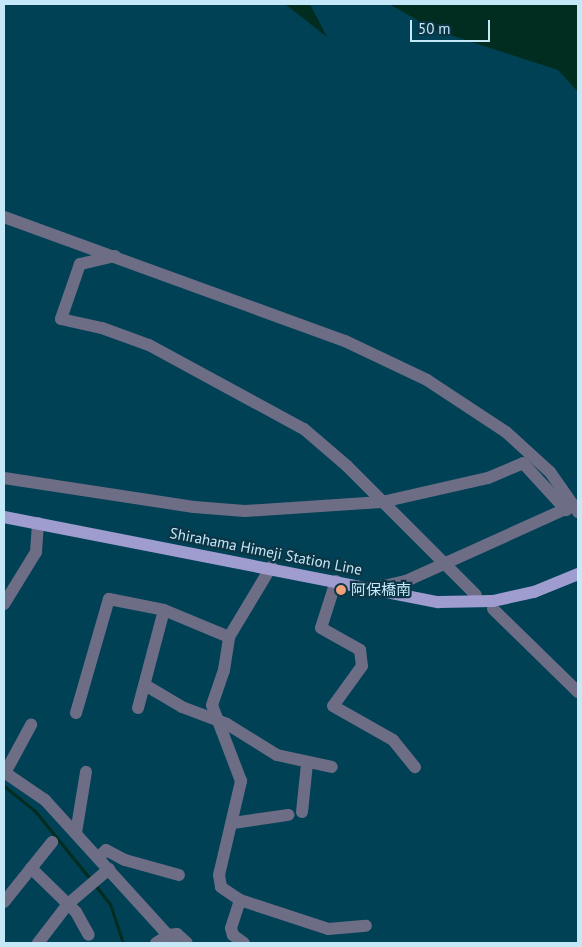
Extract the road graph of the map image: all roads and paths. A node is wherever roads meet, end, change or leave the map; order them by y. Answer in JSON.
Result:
{"nodes":[{"id":1,"x":4,"y":217,"type":"edge"},
{"id":2,"x":115,"y":256,"type":"junction"},
{"id":3,"x":4,"y":478,"type":"edge"},
{"id":4,"x":382,"y":502,"type":"junction"},
{"id":5,"x":573,"y":509,"type":"edge"},
{"id":6,"x":4,"y":517,"type":"edge"},
{"id":7,"x":38,"y":523,"type":"junction"},
{"id":8,"x":444,"y":565,"type":"junction"},
{"id":9,"x":271,"y":567,"type":"junction"},
{"id":10,"x":578,"y":574,"type":"edge"},
{"id":11,"x":336,"y":581,"type":"junction"},
{"id":12,"x":371,"y":588,"type":"junction"},
{"id":13,"x":476,"y":595,"type":"dead end"},
{"id":14,"x":4,"y":604,"type":"edge"},
{"id":15,"x":494,"y":609,"type":"dead end"},
{"id":16,"x":164,"y":610,"type":"junction"},
{"id":17,"x":229,"y":637,"type":"junction"},
{"id":18,"x":145,"y":685,"type":"junction"},
{"id":19,"x":578,"y":692,"type":"edge"},
{"id":20,"x":138,"y":708,"type":"dead end"},
{"id":21,"x":76,"y":713,"type":"dead end"},
{"id":22,"x":218,"y":721,"type":"junction"},
{"id":23,"x":31,"y":725,"type":"dead end"},
{"id":24,"x":307,"y":764,"type":"junction"},
{"id":25,"x":332,"y":767,"type":"dead end"},
{"id":26,"x":415,"y":767,"type":"dead end"},
{"id":27,"x":4,"y":772,"type":"edge"},
{"id":28,"x":86,"y":772,"type":"dead end"},
{"id":29,"x":302,"y":812,"type":"dead end"},
{"id":30,"x":288,"y":815,"type":"dead end"},
{"id":31,"x":233,"y":823,"type":"junction"},
{"id":32,"x":76,"y":834,"type":"junction"},
{"id":33,"x":52,"y":842,"type":"dead end"},
{"id":34,"x":99,"y":857,"type":"junction"},
{"id":35,"x":31,"y":868,"type":"junction"},
{"id":36,"x":109,"y":869,"type":"junction"},
{"id":37,"x":179,"y":876,"type":"dead end"},
{"id":38,"x":240,"y":900,"type":"junction"},
{"id":39,"x":4,"y":902,"type":"edge"},
{"id":40,"x":68,"y":904,"type":"junction"},
{"id":41,"x":366,"y":926,"type":"dead end"},
{"id":42,"x":89,"y":935,"type":"dead end"},
{"id":43,"x":172,"y":939,"type":"edge"},
{"id":44,"x":38,"y":943,"type":"edge"},
{"id":45,"x":156,"y":943,"type":"edge"},
{"id":46,"x":187,"y":943,"type":"edge"},
{"id":47,"x":244,"y":943,"type":"edge"}],
"edges":[{"from":1,"to":2,"type":"street"},
{"from":2,"to":4,"type":"street"},
{"from":2,"to":5,"type":"street"},
{"from":3,"to":4,"type":"street"},
{"from":4,"to":5,"type":"street"},
{"from":4,"to":8,"type":"street"},
{"from":5,"to":8,"type":"street"},
{"from":6,"to":7,"type":"main road","name":"Shirahama Himeji Station Line"},
{"from":7,"to":9,"type":"main road","name":"Shirahama Himeji Station Line"},
{"from":7,"to":14,"type":"street"},
{"from":8,"to":12,"type":"street"},
{"from":8,"to":13,"type":"street"},
{"from":9,"to":11,"type":"main road","name":"Shirahama Himeji Station Line"},
{"from":9,"to":17,"type":"street"},
{"from":10,"to":12,"type":"main road","name":"Shirahama Himeji Station Line"},
{"from":11,"to":12,"type":"main road","name":"Shirahama Himeji Station Line"},
{"from":11,"to":26,"type":"street"},
{"from":15,"to":19,"type":"street"},
{"from":16,"to":17,"type":"street"},
{"from":16,"to":18,"type":"street"},
{"from":16,"to":21,"type":"street"},
{"from":17,"to":22,"type":"street"},
{"from":18,"to":20,"type":"street"},
{"from":18,"to":22,"type":"street"},
{"from":22,"to":24,"type":"street"},
{"from":22,"to":31,"type":"street"},
{"from":23,"to":27,"type":"street"},
{"from":24,"to":25,"type":"street"},
{"from":24,"to":29,"type":"street"},
{"from":27,"to":32,"type":"street"},
{"from":28,"to":32,"type":"street"},
{"from":30,"to":31,"type":"street"},
{"from":31,"to":38,"type":"street"},
{"from":32,"to":34,"type":"street"},
{"from":33,"to":35,"type":"street"},
{"from":34,"to":36,"type":"street"},
{"from":34,"to":37,"type":"street"},
{"from":35,"to":39,"type":"street"},
{"from":35,"to":40,"type":"street"},
{"from":36,"to":40,"type":"street"},
{"from":36,"to":43,"type":"street"},
{"from":38,"to":41,"type":"street"},
{"from":38,"to":47,"type":"street"},
{"from":40,"to":42,"type":"street"},
{"from":40,"to":44,"type":"street"},
{"from":43,"to":45,"type":"street"},
{"from":43,"to":46,"type":"street"}]}
